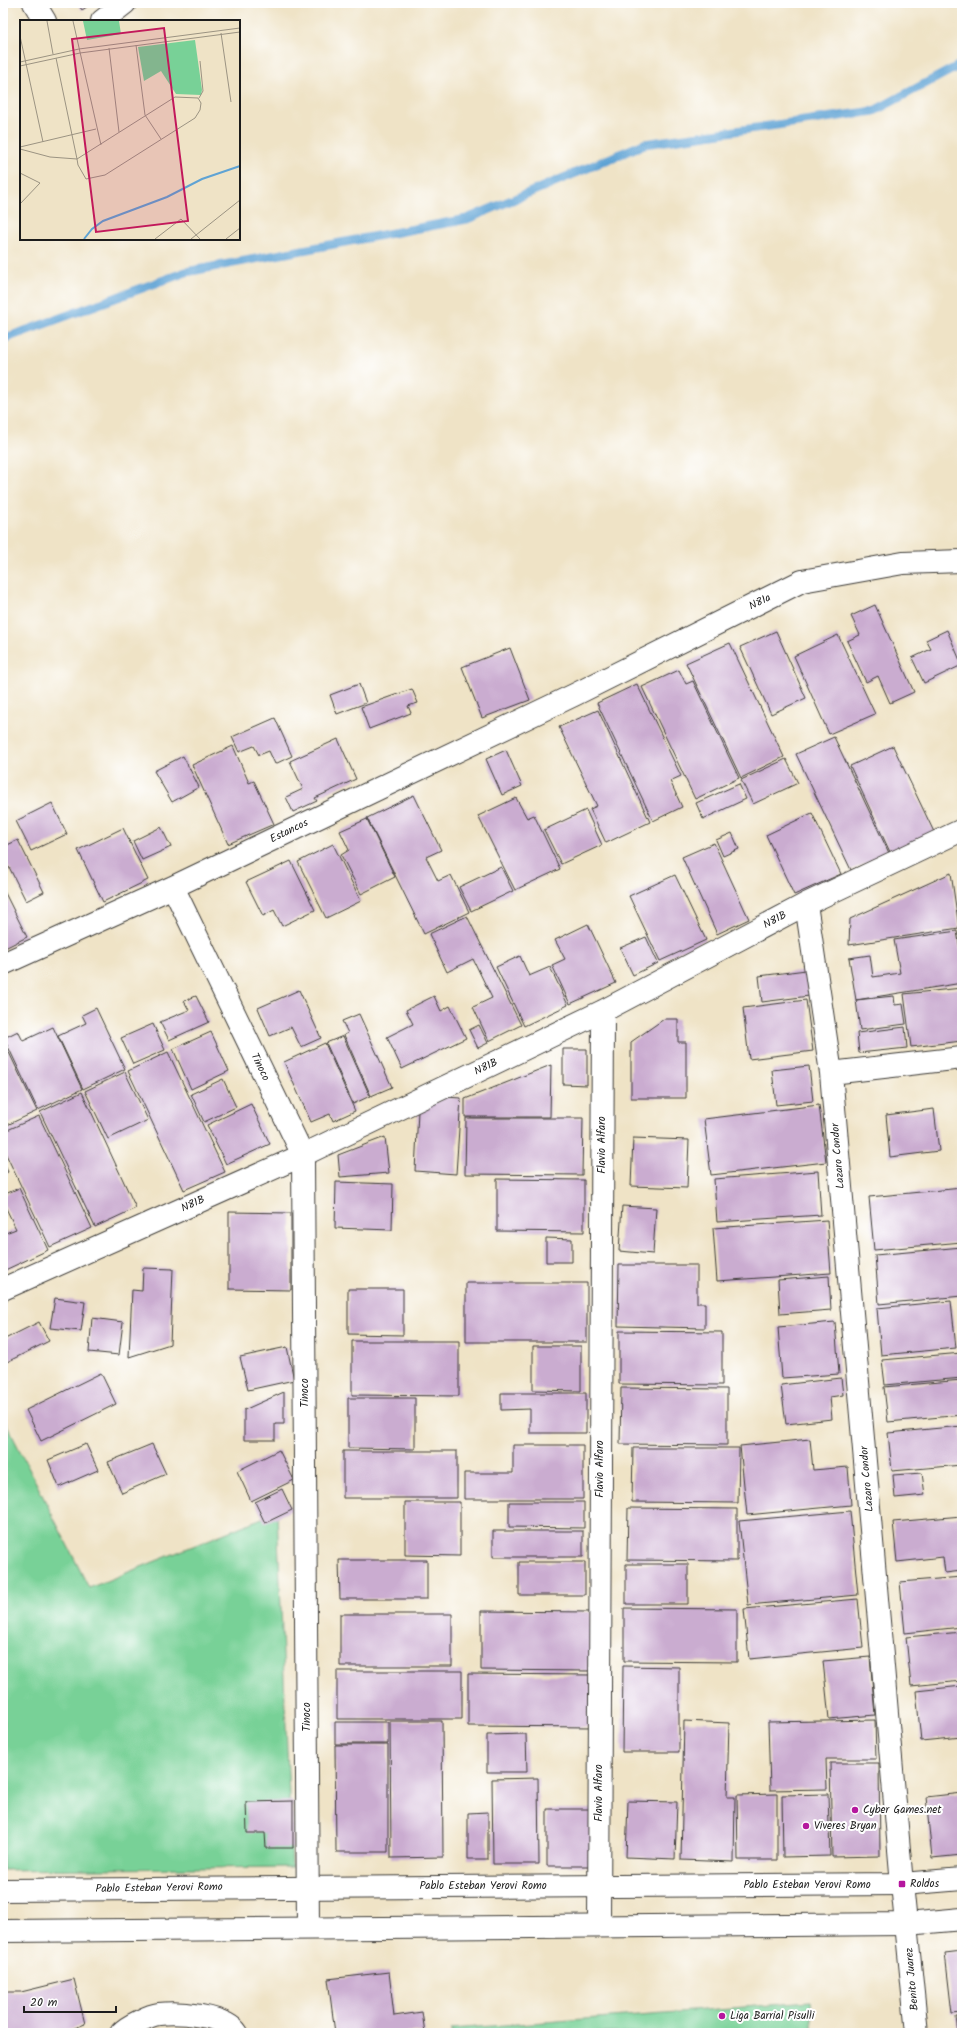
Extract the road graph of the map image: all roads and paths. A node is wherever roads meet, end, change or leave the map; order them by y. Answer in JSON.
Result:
{"nodes":[{"id":1,"x":34,"y":3,"type":"edge"},
{"id":2,"x":125,"y":3,"type":"edge"},
{"id":3,"x":44,"y":20,"type":"edge"},
{"id":4,"x":103,"y":20,"type":"edge"},
{"id":5,"x":962,"y":561,"type":"edge"},
{"id":6,"x":574,"y":695,"type":"joint"},
{"id":7,"x":962,"y":830,"type":"edge"},
{"id":8,"x":173,"y":887,"type":"junction"},
{"id":9,"x":806,"y":904,"type":"junction"},
{"id":10,"x":3,"y":964,"type":"edge"},
{"id":11,"x":603,"y":1011,"type":"junction"},
{"id":12,"x":962,"y":1058,"type":"edge"},
{"id":13,"x":831,"y":1073,"type":"junction"},
{"id":14,"x":303,"y":1155,"type":"junction"},
{"id":15,"x":3,"y":1289,"type":"edge"},
{"id":16,"x":962,"y":1879,"type":"edge"},
{"id":17,"x":902,"y":1884,"type":"junction"},
{"id":18,"x":598,"y":1886,"type":"junction"},
{"id":19,"x":309,"y":1887,"type":"junction"},
{"id":20,"x":3,"y":1890,"type":"edge"},
{"id":21,"x":962,"y":1919,"type":"edge"},
{"id":22,"x":907,"y":1924,"type":"junction"},
{"id":23,"x":599,"y":1926,"type":"junction"},
{"id":24,"x":308,"y":1928,"type":"junction"},
{"id":25,"x":3,"y":1931,"type":"edge"},
{"id":26,"x":121,"y":2033,"type":"edge"},
{"id":27,"x":238,"y":2033,"type":"edge"},
{"id":28,"x":917,"y":2033,"type":"edge"}],
"edges":[{"from":1,"to":3,"type":"street"},
{"from":2,"to":4,"type":"street"},
{"from":5,"to":6,"type":"street","name":"N81a"},
{"from":6,"to":8,"type":"street","name":"Estancos"},
{"from":7,"to":9,"type":"street","name":"N81B"},
{"from":8,"to":10,"type":"street","name":"Estancos"},
{"from":8,"to":14,"type":"street","name":"Tinoco"},
{"from":9,"to":11,"type":"street","name":"N81B"},
{"from":9,"to":13,"type":"street","name":"Lazaro Condor"},
{"from":11,"to":14,"type":"street","name":"N81B"},
{"from":11,"to":18,"type":"street","name":"Flavio Alfaro"},
{"from":12,"to":13,"type":"street"},
{"from":13,"to":17,"type":"street","name":"Lazaro Condor"},
{"from":14,"to":15,"type":"street","name":"N81B"},
{"from":14,"to":19,"type":"street","name":"Tinoco"},
{"from":16,"to":17,"type":"street","name":"Pablo Esteban Yerovi Romo"},
{"from":17,"to":18,"type":"street","name":"Pablo Esteban Yerovi Romo"},
{"from":17,"to":22,"type":"street","name":"Lazaro Condor"},
{"from":18,"to":19,"type":"street","name":"Pablo Esteban Yerovi Romo"},
{"from":18,"to":23,"type":"street","name":"Flavio Alfaro"},
{"from":19,"to":20,"type":"street","name":"Pablo Esteban Yerovi Romo"},
{"from":19,"to":24,"type":"street","name":"Tinoco"},
{"from":21,"to":22,"type":"street"},
{"from":22,"to":23,"type":"street"},
{"from":22,"to":28,"type":"street","name":"Benito Juarez"},
{"from":23,"to":24,"type":"street"},
{"from":24,"to":25,"type":"street"},
{"from":26,"to":27,"type":"street"}]}
